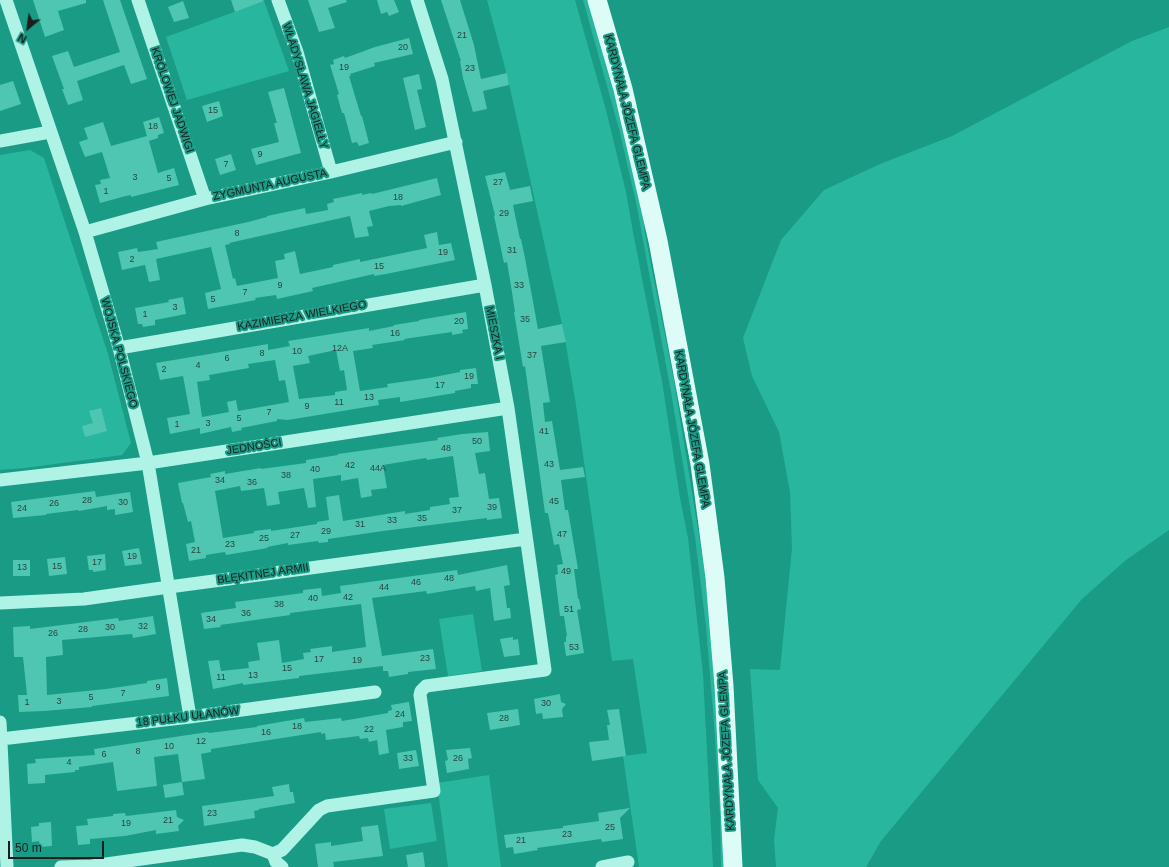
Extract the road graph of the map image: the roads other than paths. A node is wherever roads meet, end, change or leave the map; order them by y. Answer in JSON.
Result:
{"nodes":[{"id":1,"x":6,"y":0,"type":"edge"},
{"id":2,"x":138,"y":0,"type":"edge"},
{"id":3,"x":278,"y":0,"type":"edge"},
{"id":4,"x":417,"y":0,"type":"edge"},
{"id":5,"x":597,"y":0,"type":"edge"},
{"id":6,"x":50,"y":132,"type":"junction"},
{"id":7,"x":0,"y":141,"type":"edge"},
{"id":8,"x":456,"y":142,"type":"junction"},
{"id":9,"x":331,"y":172,"type":"junction"},
{"id":10,"x":205,"y":199,"type":"junction"},
{"id":11,"x":85,"y":232,"type":"junction"},
{"id":12,"x":485,"y":285,"type":"junction"},
{"id":13,"x":119,"y":348,"type":"junction"},
{"id":14,"x":508,"y":408,"type":"junction"},
{"id":15,"x":148,"y":463,"type":"junction"},
{"id":16,"x":0,"y":480,"type":"edge"},
{"id":17,"x":526,"y":539,"type":"junction"},
{"id":18,"x":169,"y":587,"type":"junction"},
{"id":19,"x":0,"y":603,"type":"edge"},
{"id":20,"x":375,"y":692,"type":"dead end"},
{"id":21,"x":190,"y":717,"type":"junction"},
{"id":22,"x":0,"y":722,"type":"edge"},
{"id":23,"x":1,"y":738,"type":"edge"},
{"id":24,"x":272,"y":854,"type":"junction"},
{"id":25,"x":628,"y":862,"type":"dead end"},
{"id":26,"x":7,"y":867,"type":"edge"},
{"id":27,"x":60,"y":867,"type":"edge"},
{"id":28,"x":282,"y":867,"type":"edge"},
{"id":29,"x":602,"y":867,"type":"edge"},
{"id":30,"x":733,"y":867,"type":"edge"}],
"edges":[{"from":1,"to":6,"type":"street","name":"WOJSKA POLSKIEGO"},
{"from":2,"to":10,"type":"street","name":"KRÓLOWEJ JADWIGI"},
{"from":3,"to":9,"type":"street","name":"WŁADYSŁAWA JAGIEŁŁY"},
{"from":4,"to":8,"type":"street","name":"MIESZKA I"},
{"from":5,"to":30,"type":"main road","name":"KARDYNAŁA JÓZEFA GLEMPA"},
{"from":6,"to":7,"type":"street"},
{"from":6,"to":11,"type":"street","name":"WOJSKA POLSKIEGO"},
{"from":8,"to":9,"type":"street","name":"ZYGMUNTA AUGUSTA"},
{"from":8,"to":12,"type":"street","name":"MIESZKA I"},
{"from":9,"to":10,"type":"street","name":"ZYGMUNTA AUGUSTA"},
{"from":10,"to":11,"type":"street","name":"ZYGMUNTA AUGUSTA"},
{"from":11,"to":13,"type":"street","name":"WOJSKA POLSKIEGO"},
{"from":12,"to":13,"type":"street","name":"KAZIMIERZA WIELKIEGO"},
{"from":12,"to":14,"type":"street","name":"MIESZKA I"},
{"from":13,"to":15,"type":"street","name":"WOJSKA POLSKIEGO"},
{"from":14,"to":15,"type":"street","name":"JEDNOŚCI"},
{"from":14,"to":17,"type":"street","name":"MIESZKA I"},
{"from":15,"to":16,"type":"street","name":"JEDNOŚCI"},
{"from":15,"to":18,"type":"street","name":"WOJSKA POLSKIEGO"},
{"from":17,"to":18,"type":"street","name":"BŁĘKITNEJ ARMII"},
{"from":17,"to":24,"type":"street","name":"MIESZKA I"},
{"from":18,"to":19,"type":"street","name":"BŁĘKITNEJ ARMII"},
{"from":18,"to":21,"type":"street","name":"WOJSKA POLSKIEGO"},
{"from":20,"to":21,"type":"street","name":"18 PUŁKU UŁANÓW"},
{"from":21,"to":23,"type":"street","name":"18 PUŁKU UŁANÓW"},
{"from":22,"to":23,"type":"street"},
{"from":23,"to":26,"type":"street"},
{"from":24,"to":27,"type":"street"},
{"from":24,"to":28,"type":"street"},
{"from":25,"to":29,"type":"street"}]}
